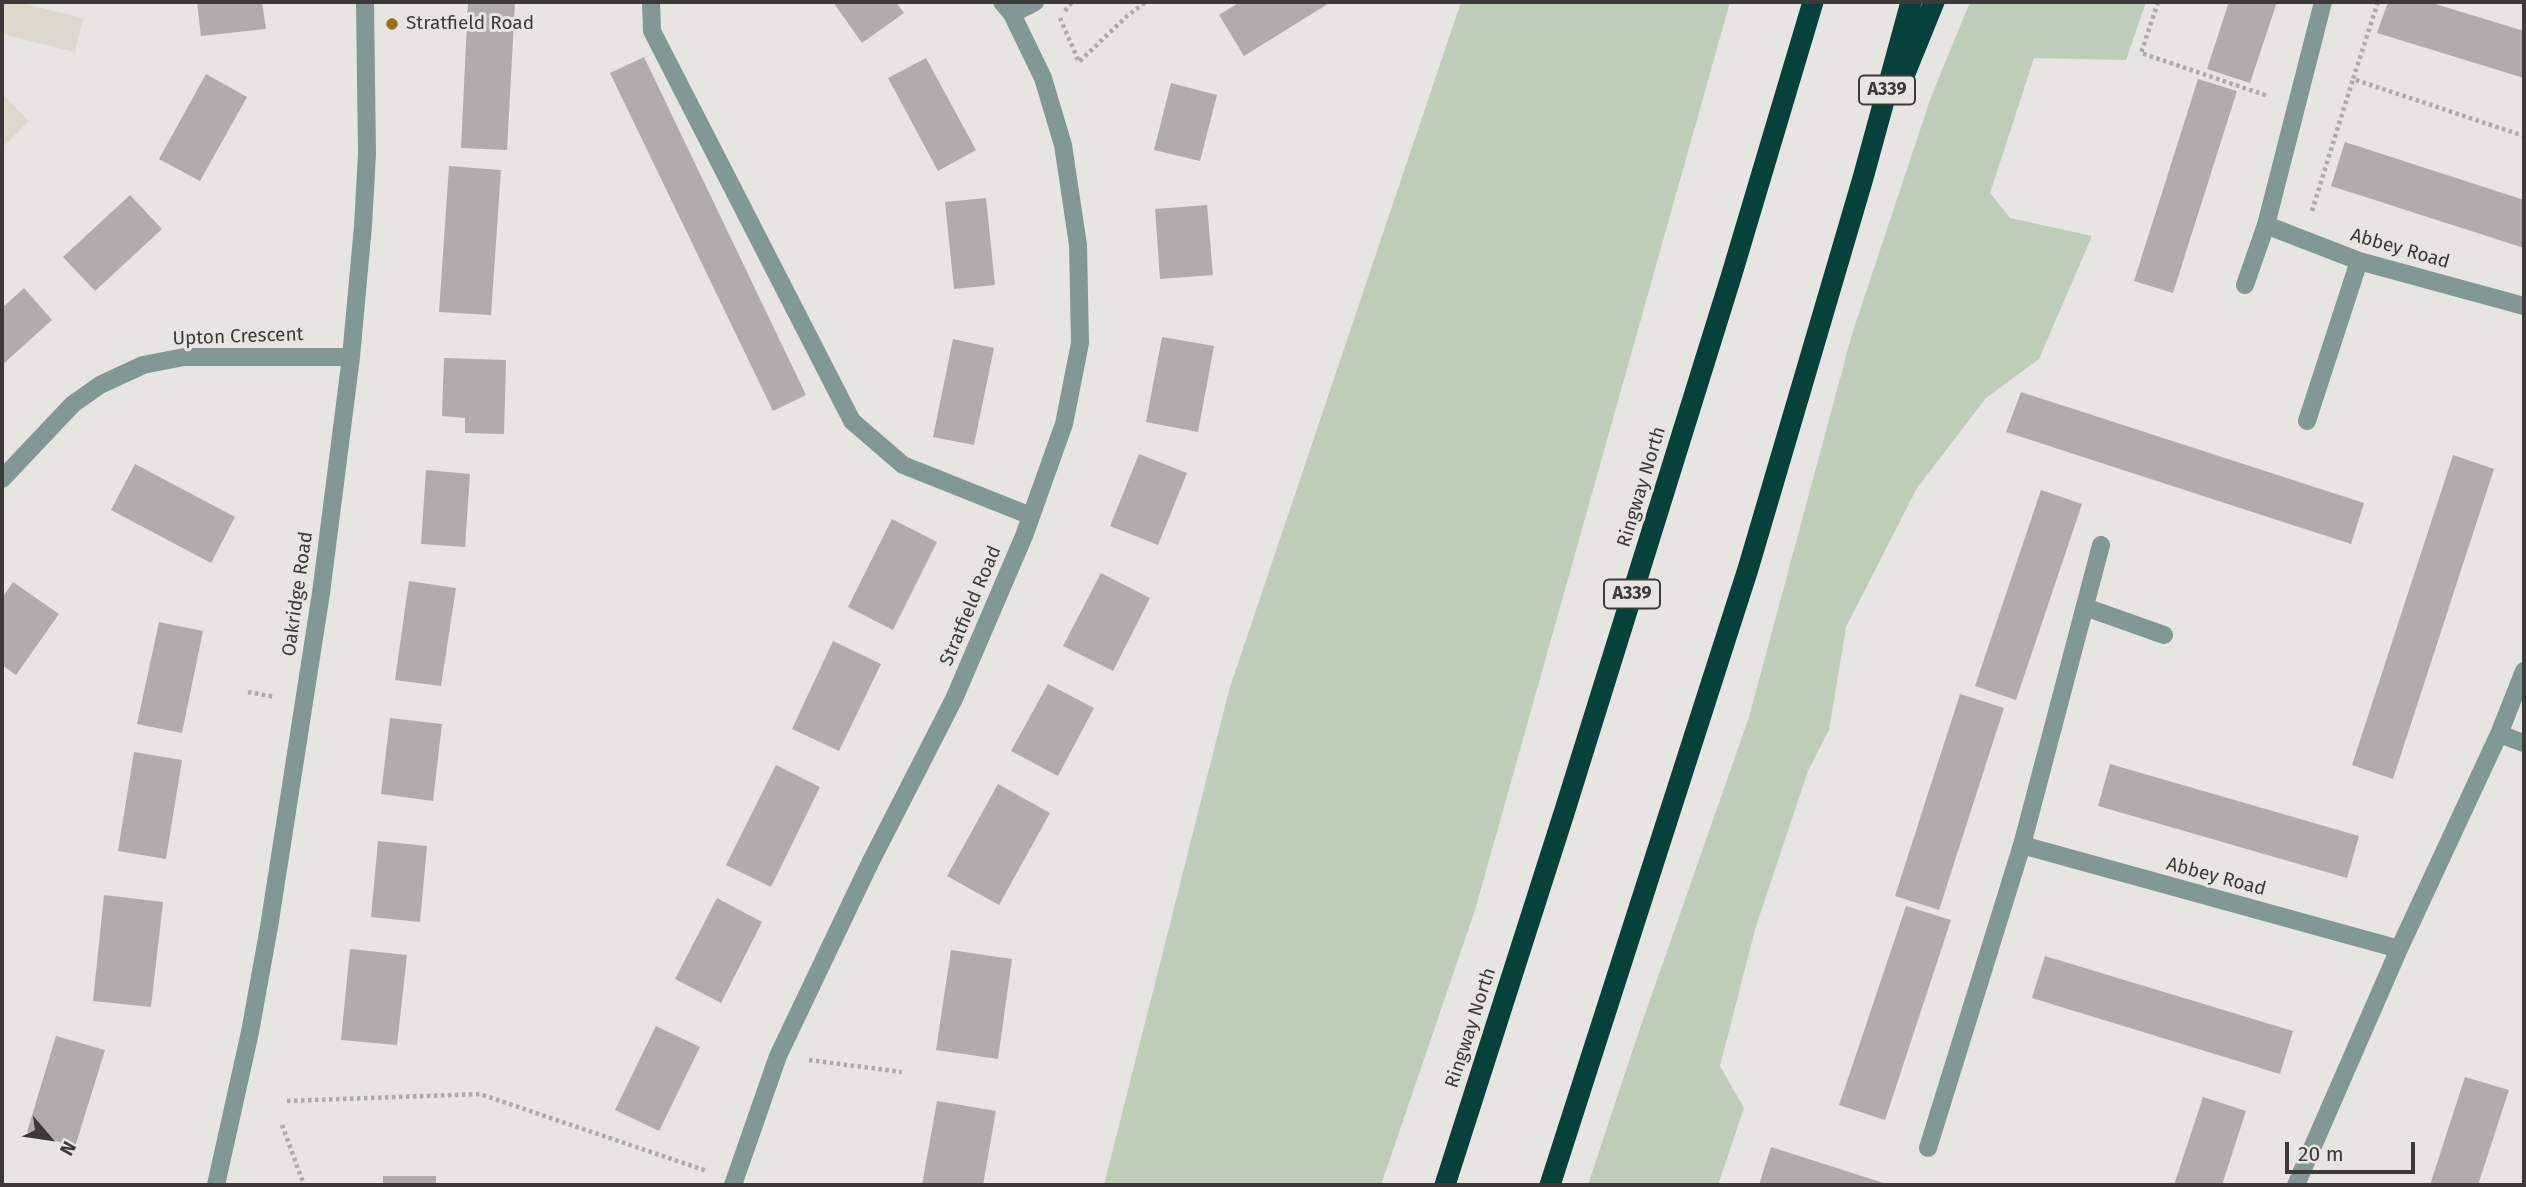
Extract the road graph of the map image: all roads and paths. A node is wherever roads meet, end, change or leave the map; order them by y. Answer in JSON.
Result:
{"nodes":[{"id":1,"x":365,"y":2,"type":"edge"},
{"id":2,"x":651,"y":2,"type":"edge"},
{"id":3,"x":1035,"y":2,"type":"edge"},
{"id":4,"x":1072,"y":2,"type":"edge"},
{"id":5,"x":1146,"y":2,"type":"edge"},
{"id":6,"x":1801,"y":2,"type":"edge"},
{"id":7,"x":1813,"y":2,"type":"edge"},
{"id":8,"x":1911,"y":2,"type":"edge"},
{"id":9,"x":1934,"y":2,"type":"edge"},
{"id":10,"x":2158,"y":2,"type":"edge"},
{"id":11,"x":2323,"y":2,"type":"edge"},
{"id":12,"x":2378,"y":2,"type":"edge"},
{"id":13,"x":1007,"y":8,"type":"edge"},
{"id":14,"x":2353,"y":79,"type":"junction"},
{"id":15,"x":1786,"y":94,"type":"junction"},
{"id":16,"x":2296,"y":105,"type":"junction"},
{"id":17,"x":2524,"y":136,"type":"edge"},
{"id":18,"x":1863,"y":178,"type":"junction"},
{"id":19,"x":2266,"y":225,"type":"junction"},
{"id":20,"x":2304,"y":239,"type":"junction"},
{"id":21,"x":2359,"y":261,"type":"junction"},
{"id":22,"x":2245,"y":285,"type":"dead end"},
{"id":23,"x":2524,"y":306,"type":"edge"},
{"id":24,"x":351,"y":357,"type":"junction"},
{"id":25,"x":2307,"y":421,"type":"dead end"},
{"id":26,"x":2,"y":479,"type":"edge"},
{"id":27,"x":1031,"y":516,"type":"junction"},
{"id":28,"x":2101,"y":545,"type":"dead end"},
{"id":29,"x":2085,"y":607,"type":"junction"},
{"id":30,"x":2164,"y":635,"type":"dead end"},
{"id":31,"x":2524,"y":671,"type":"edge"},
{"id":32,"x":2499,"y":734,"type":"junction"},
{"id":33,"x":2524,"y":743,"type":"edge"},
{"id":34,"x":2022,"y":845,"type":"junction"},
{"id":35,"x":2399,"y":949,"type":"junction"},
{"id":36,"x":778,"y":1056,"type":"junction"},
{"id":37,"x":902,"y":1072,"type":"dead end"},
{"id":38,"x":287,"y":1101,"type":"dead end"},
{"id":39,"x":282,"y":1125,"type":"dead end"},
{"id":40,"x":1928,"y":1148,"type":"dead end"},
{"id":41,"x":733,"y":1183,"type":"edge"},
{"id":42,"x":216,"y":1185,"type":"edge"},
{"id":43,"x":304,"y":1185,"type":"edge"},
{"id":44,"x":1445,"y":1185,"type":"edge"},
{"id":45,"x":1550,"y":1185,"type":"edge"},
{"id":46,"x":2296,"y":1185,"type":"edge"}],
"edges":[{"from":1,"to":24,"type":"street","name":"Oakridge Road"},
{"from":2,"to":27,"type":"street"},
{"from":3,"to":13,"type":"street","name":"Stratfield Road"},
{"from":4,"to":5,"type":"path"},
{"from":6,"to":15,"type":"highway"},
{"from":7,"to":15,"type":"highway","name":"Ringway North","number":"A339"},
{"from":8,"to":18,"type":"highway","number":"A339"},
{"from":9,"to":18,"type":"highway"},
{"from":10,"to":16,"type":"path"},
{"from":11,"to":16,"type":"street"},
{"from":12,"to":14,"type":"path"},
{"from":13,"to":27,"type":"street","name":"Stratfield Road"},
{"from":14,"to":17,"type":"path"},
{"from":14,"to":20,"type":"path"},
{"from":15,"to":44,"type":"highway","name":"Ringway North","number":"A339"},
{"from":16,"to":19,"type":"street"},
{"from":18,"to":45,"type":"highway","number":"A339"},
{"from":19,"to":20,"type":"street","name":"Abbey Road"},
{"from":19,"to":22,"type":"street"},
{"from":20,"to":21,"type":"street","name":"Abbey Road"},
{"from":21,"to":23,"type":"street","name":"Abbey Road"},
{"from":21,"to":25,"type":"street"},
{"from":24,"to":26,"type":"street","name":"Upton Crescent"},
{"from":24,"to":42,"type":"street","name":"Oakridge Road"},
{"from":27,"to":36,"type":"street","name":"Stratfield Road"},
{"from":28,"to":29,"type":"street"},
{"from":29,"to":30,"type":"street"},
{"from":29,"to":34,"type":"street"},
{"from":31,"to":32,"type":"street"},
{"from":32,"to":33,"type":"street"},
{"from":32,"to":35,"type":"street"},
{"from":34,"to":35,"type":"street","name":"Abbey Road"},
{"from":34,"to":40,"type":"street"},
{"from":35,"to":46,"type":"street"},
{"from":36,"to":37,"type":"path"},
{"from":36,"to":41,"type":"street","name":"Stratfield Road"},
{"from":38,"to":41,"type":"path"},
{"from":39,"to":43,"type":"path"}]}
